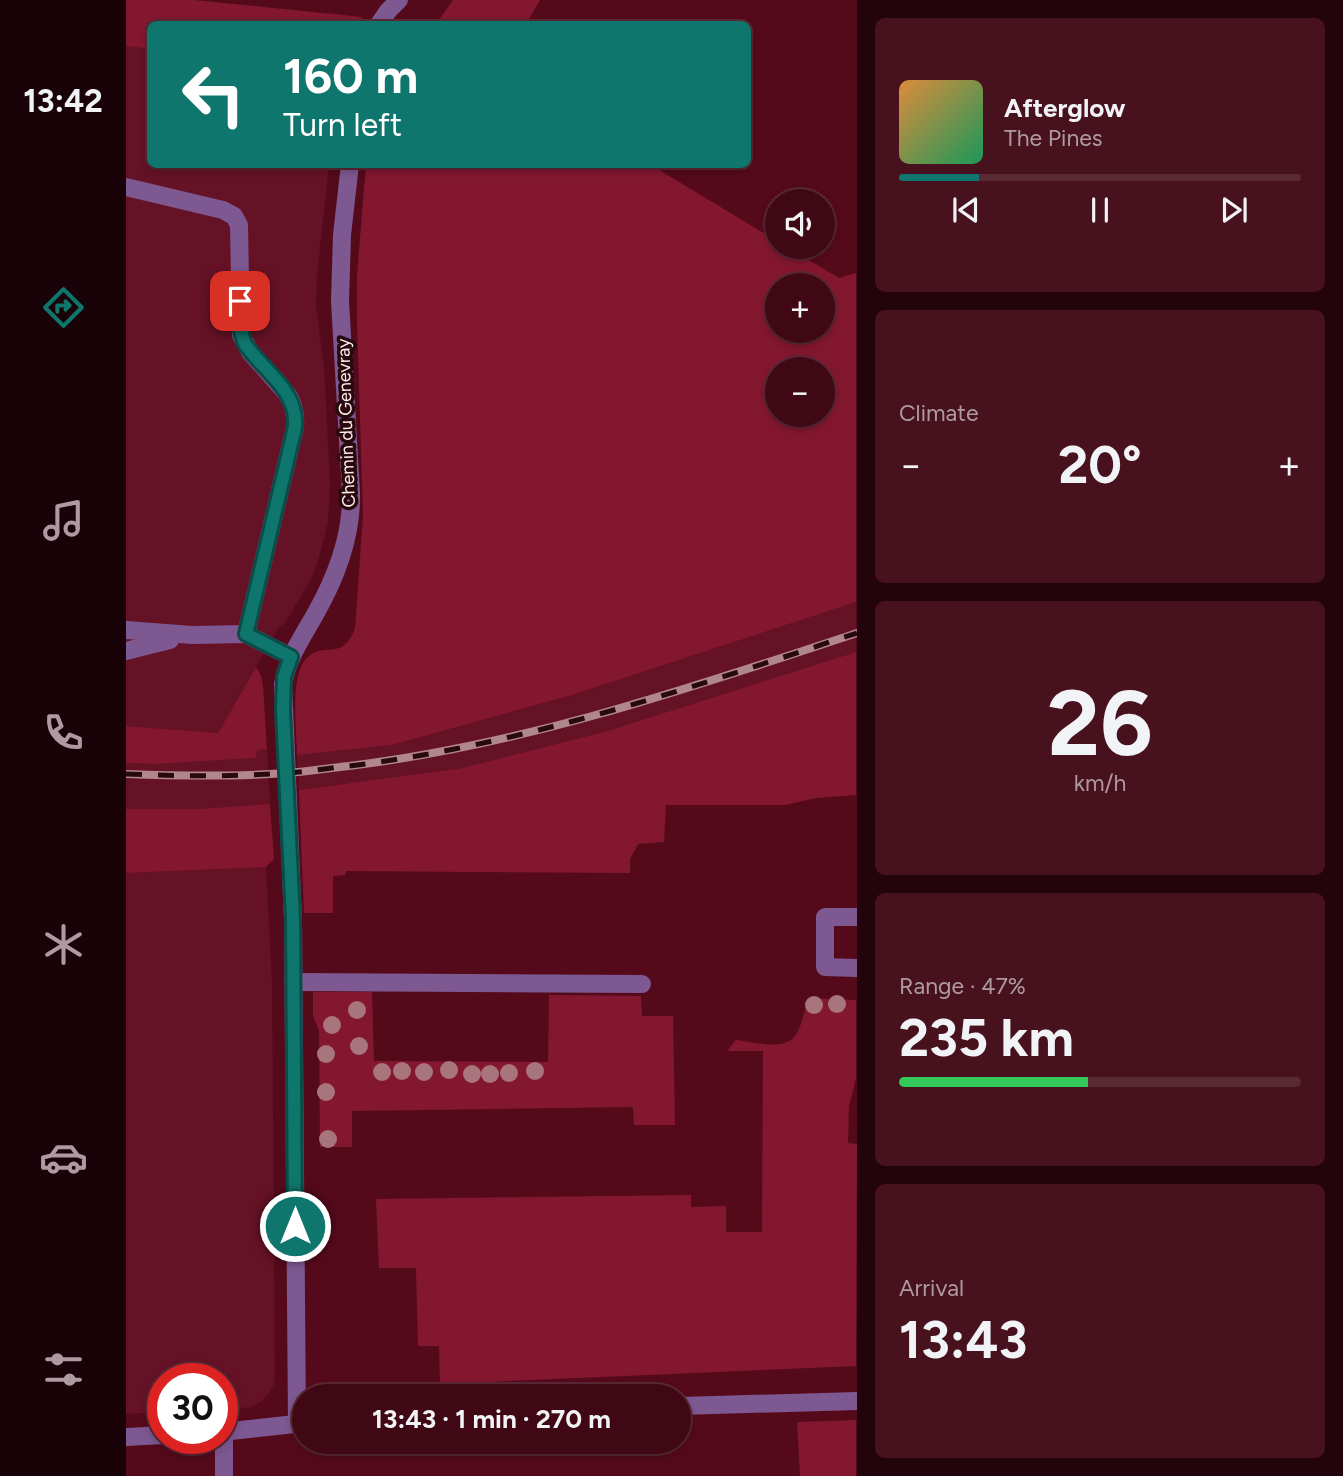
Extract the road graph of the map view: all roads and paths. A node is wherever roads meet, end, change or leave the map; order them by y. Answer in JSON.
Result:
{"nodes":[{"id":1,"x":399,"y":0,"type":"edge"},
{"id":2,"x":381,"y":21,"type":"edge"},
{"id":3,"x":350,"y":168,"type":"edge"},
{"id":4,"x":126,"y":187,"type":"edge"},
{"id":5,"x":126,"y":630,"type":"edge"},
{"id":6,"x":246,"y":634,"type":"junction"},
{"id":7,"x":192,"y":635,"type":"junction"},
{"id":8,"x":126,"y":651,"type":"edge"},
{"id":9,"x":291,"y":657,"type":"junction"},
{"id":10,"x":856,"y":917,"type":"edge"},
{"id":11,"x":856,"y":968,"type":"edge"},
{"id":12,"x":293,"y":982,"type":"junction"},
{"id":13,"x":642,"y":984,"type":"dead end"},
{"id":14,"x":300,"y":1384,"type":"edge"},
{"id":15,"x":856,"y":1401,"type":"edge"},
{"id":16,"x":691,"y":1406,"type":"edge"},
{"id":17,"x":292,"y":1424,"type":"edge"},
{"id":18,"x":238,"y":1430,"type":"edge"},
{"id":19,"x":147,"y":1436,"type":"edge"},
{"id":20,"x":126,"y":1437,"type":"edge"},
{"id":21,"x":224,"y":1454,"type":"edge"},
{"id":22,"x":225,"y":1476,"type":"edge"}],
"edges":[{"from":1,"to":2,"type":"street"},
{"from":3,"to":9,"type":"street","name":"Chemin du Genevray"},
{"from":4,"to":6,"type":"street"},
{"from":5,"to":7,"type":"street"},
{"from":6,"to":7,"type":"street"},
{"from":6,"to":9,"type":"street"},
{"from":7,"to":8,"type":"street"},
{"from":9,"to":12,"type":"street","name":"Chemin du Genevray"},
{"from":10,"to":11,"type":"street"},
{"from":12,"to":13,"type":"street"},
{"from":12,"to":14,"type":"street","name":"Chemin du Genevray"},
{"from":15,"to":16,"type":"street"},
{"from":17,"to":18,"type":"street"},
{"from":19,"to":20,"type":"street"},
{"from":21,"to":22,"type":"street"}]}
